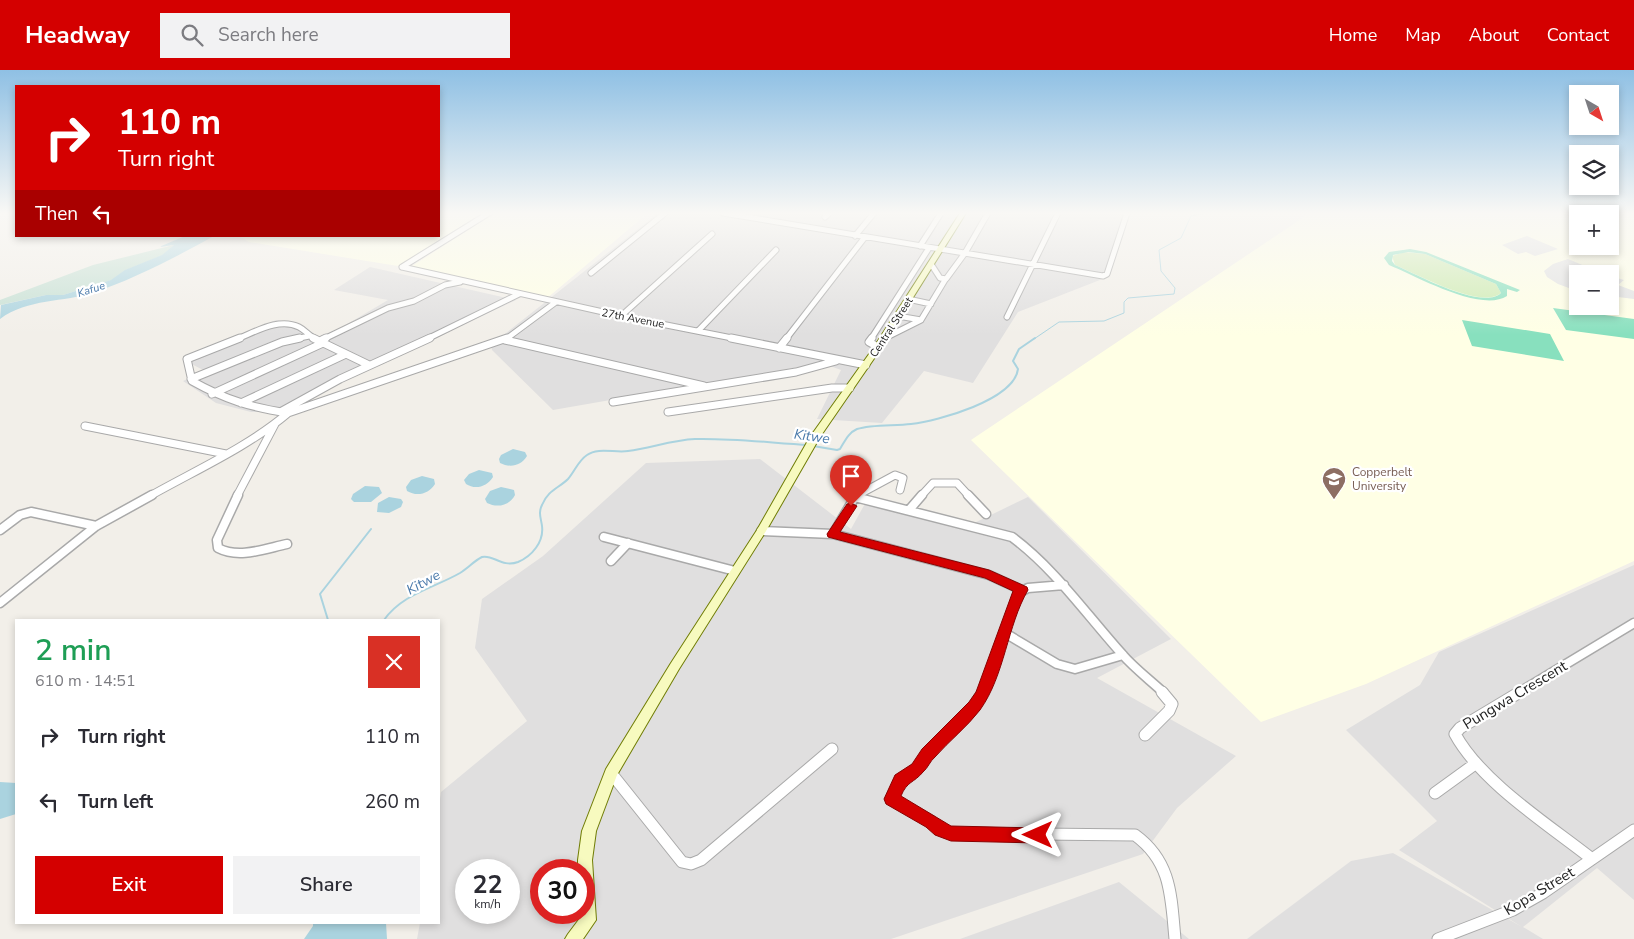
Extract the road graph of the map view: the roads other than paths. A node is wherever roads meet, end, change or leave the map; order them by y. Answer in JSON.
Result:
{"nodes":[{"id":1,"x":965,"y":253,"type":"edge"},
{"id":2,"x":424,"y":254,"type":"edge"},
{"id":3,"x":615,"y":254,"type":"edge"},
{"id":4,"x":690,"y":254,"type":"edge"},
{"id":5,"x":773,"y":254,"type":"edge"},
{"id":6,"x":853,"y":254,"type":"edge"},
{"id":7,"x":925,"y":254,"type":"edge"},
{"id":8,"x":937,"y":254,"type":"edge"},
{"id":9,"x":968,"y":254,"type":"edge"},
{"id":10,"x":1039,"y":254,"type":"edge"},
{"id":11,"x":1113,"y":254,"type":"edge"},
{"id":12,"x":931,"y":264,"type":"junction"},
{"id":13,"x":1034,"y":265,"type":"junction"},
{"id":14,"x":591,"y":273,"type":"dead end"},
{"id":15,"x":945,"y":280,"type":"junction"},
{"id":16,"x":462,"y":282,"type":"junction"},
{"id":17,"x":519,"y":294,"type":"junction"},
{"id":18,"x":908,"y":299,"type":"junction"},
{"id":19,"x":556,"y":302,"type":"junction"},
{"id":20,"x":931,"y":304,"type":"junction"},
{"id":21,"x":621,"y":316,"type":"junction"},
{"id":22,"x":898,"y":316,"type":"junction"},
{"id":23,"x":1007,"y":317,"type":"dead end"},
{"id":24,"x":921,"y":320,"type":"junction"},
{"id":25,"x":698,"y":331,"type":"junction"},
{"id":26,"x":310,"y":336,"type":"junction"},
{"id":27,"x":883,"y":339,"type":"junction"},
{"id":28,"x":505,"y":340,"type":"junction"},
{"id":29,"x":322,"y":342,"type":"junction"},
{"id":30,"x":878,"y":347,"type":"junction"},
{"id":31,"x":779,"y":348,"type":"junction"},
{"id":32,"x":346,"y":354,"type":"junction"},
{"id":33,"x":838,"y":361,"type":"junction"},
{"id":34,"x":369,"y":365,"type":"junction"},
{"id":35,"x":866,"y":365,"type":"junction"},
{"id":36,"x":192,"y":379,"type":"junction"},
{"id":37,"x":706,"y":386,"type":"junction"},
{"id":38,"x":850,"y":388,"type":"junction"},
{"id":39,"x":212,"y":394,"type":"junction"},
{"id":40,"x":613,"y":402,"type":"dead end"},
{"id":41,"x":241,"y":403,"type":"junction"},
{"id":42,"x":285,"y":412,"type":"junction"},
{"id":43,"x":668,"y":412,"type":"dead end"},
{"id":44,"x":275,"y":424,"type":"junction"},
{"id":45,"x":85,"y":426,"type":"dead end"},
{"id":46,"x":226,"y":454,"type":"junction"},
{"id":47,"x":900,"y":490,"type":"dead end"},
{"id":48,"x":855,"y":497,"type":"junction"},
{"id":49,"x":909,"y":510,"type":"junction"},
{"id":50,"x":986,"y":514,"type":"dead end"},
{"id":51,"x":96,"y":526,"type":"junction"},
{"id":52,"x":0,"y":530,"type":"edge"},
{"id":53,"x":761,"y":531,"type":"junction"},
{"id":54,"x":833,"y":534,"type":"junction"},
{"id":55,"x":604,"y":537,"type":"dead end"},
{"id":56,"x":628,"y":543,"type":"junction"},
{"id":57,"x":287,"y":544,"type":"dead end"},
{"id":58,"x":611,"y":561,"type":"dead end"},
{"id":59,"x":735,"y":571,"type":"junction"},
{"id":60,"x":1064,"y":585,"type":"junction"},
{"id":61,"x":1022,"y":590,"type":"junction"},
{"id":62,"x":0,"y":603,"type":"edge"},
{"id":63,"x":1634,"y":623,"type":"edge"},
{"id":64,"x":1006,"y":634,"type":"junction"},
{"id":65,"x":1123,"y":655,"type":"junction"},
{"id":66,"x":1145,"y":735,"type":"dead end"},
{"id":67,"x":832,"y":749,"type":"dead end"},
{"id":68,"x":1475,"y":764,"type":"junction"},
{"id":69,"x":611,"y":773,"type":"junction"},
{"id":70,"x":1435,"y":793,"type":"dead end"},
{"id":71,"x":1634,"y":830,"type":"edge"},
{"id":72,"x":1592,"y":858,"type":"junction"},
{"id":73,"x":573,"y":939,"type":"edge"},
{"id":74,"x":1175,"y":939,"type":"edge"},
{"id":75,"x":1438,"y":939,"type":"edge"}],
"edges":[{"from":1,"to":15,"type":"street"},
{"from":2,"to":16,"type":"street","name":"27th Avenue"},
{"from":3,"to":14,"type":"street"},
{"from":4,"to":21,"type":"street"},
{"from":5,"to":25,"type":"street"},
{"from":6,"to":31,"type":"street"},
{"from":7,"to":30,"type":"street"},
{"from":8,"to":12,"type":"street","name":"Central Street"},
{"from":9,"to":13,"type":"street"},
{"from":10,"to":13,"type":"street"},
{"from":11,"to":13,"type":"street"},
{"from":12,"to":15,"type":"street"},
{"from":12,"to":18,"type":"street","name":"Central Street"},
{"from":13,"to":23,"type":"street"},
{"from":15,"to":20,"type":"street"},
{"from":16,"to":17,"type":"street","name":"27th Avenue"},
{"from":16,"to":29,"type":"street"},
{"from":17,"to":19,"type":"street","name":"27th Avenue"},
{"from":17,"to":34,"type":"street"},
{"from":18,"to":20,"type":"street"},
{"from":18,"to":22,"type":"street","name":"Central Street"},
{"from":19,"to":21,"type":"street","name":"27th Avenue"},
{"from":19,"to":28,"type":"street"},
{"from":20,"to":24,"type":"street"},
{"from":21,"to":25,"type":"street","name":"27th Avenue"},
{"from":22,"to":24,"type":"street"},
{"from":22,"to":27,"type":"street","name":"Central Street"},
{"from":24,"to":27,"type":"street"},
{"from":25,"to":31,"type":"street","name":"27th Avenue"},
{"from":26,"to":29,"type":"street"},
{"from":26,"to":36,"type":"street"},
{"from":26,"to":36,"type":"street"},
{"from":27,"to":30,"type":"street","name":"Central Street"},
{"from":28,"to":37,"type":"street"},
{"from":28,"to":42,"type":"street"},
{"from":29,"to":32,"type":"street"},
{"from":29,"to":39,"type":"street"},
{"from":30,"to":35,"type":"street","name":"Central Street"},
{"from":31,"to":33,"type":"street","name":"27th Avenue"},
{"from":32,"to":34,"type":"street"},
{"from":32,"to":41,"type":"street"},
{"from":33,"to":35,"type":"street","name":"27th Avenue"},
{"from":33,"to":37,"type":"street"},
{"from":34,"to":42,"type":"street"},
{"from":35,"to":38,"type":"street","name":"Central Street"},
{"from":36,"to":39,"type":"street"},
{"from":37,"to":40,"type":"street"},
{"from":38,"to":43,"type":"street"},
{"from":38,"to":53,"type":"street","name":"Central Street"},
{"from":39,"to":41,"type":"street"},
{"from":41,"to":42,"type":"street"},
{"from":42,"to":44,"type":"street"},
{"from":44,"to":46,"type":"street"},
{"from":44,"to":57,"type":"street"},
{"from":45,"to":46,"type":"street"},
{"from":46,"to":51,"type":"street"},
{"from":47,"to":48,"type":"street"},
{"from":48,"to":49,"type":"street"},
{"from":48,"to":54,"type":"street"},
{"from":49,"to":50,"type":"street"},
{"from":49,"to":60,"type":"street"},
{"from":51,"to":52,"type":"street"},
{"from":51,"to":62,"type":"street"},
{"from":53,"to":54,"type":"street"},
{"from":53,"to":59,"type":"street","name":"Central Street"},
{"from":54,"to":61,"type":"street"},
{"from":55,"to":56,"type":"street"},
{"from":56,"to":58,"type":"street"},
{"from":56,"to":59,"type":"street"},
{"from":59,"to":69,"type":"street","name":"Central Street"},
{"from":60,"to":61,"type":"street"},
{"from":60,"to":65,"type":"street"},
{"from":61,"to":64,"type":"street"},
{"from":63,"to":68,"type":"street","name":"Pungwa Crescent"},
{"from":64,"to":65,"type":"street"},
{"from":64,"to":74,"type":"street"},
{"from":65,"to":66,"type":"street"},
{"from":67,"to":69,"type":"street"},
{"from":68,"to":70,"type":"street"},
{"from":68,"to":72,"type":"street","name":"Pungwa Crescent"},
{"from":69,"to":73,"type":"street","name":"Central Street"},
{"from":71,"to":72,"type":"street","name":"Kopa Street"},
{"from":72,"to":75,"type":"street","name":"Kopa Street"}]}
